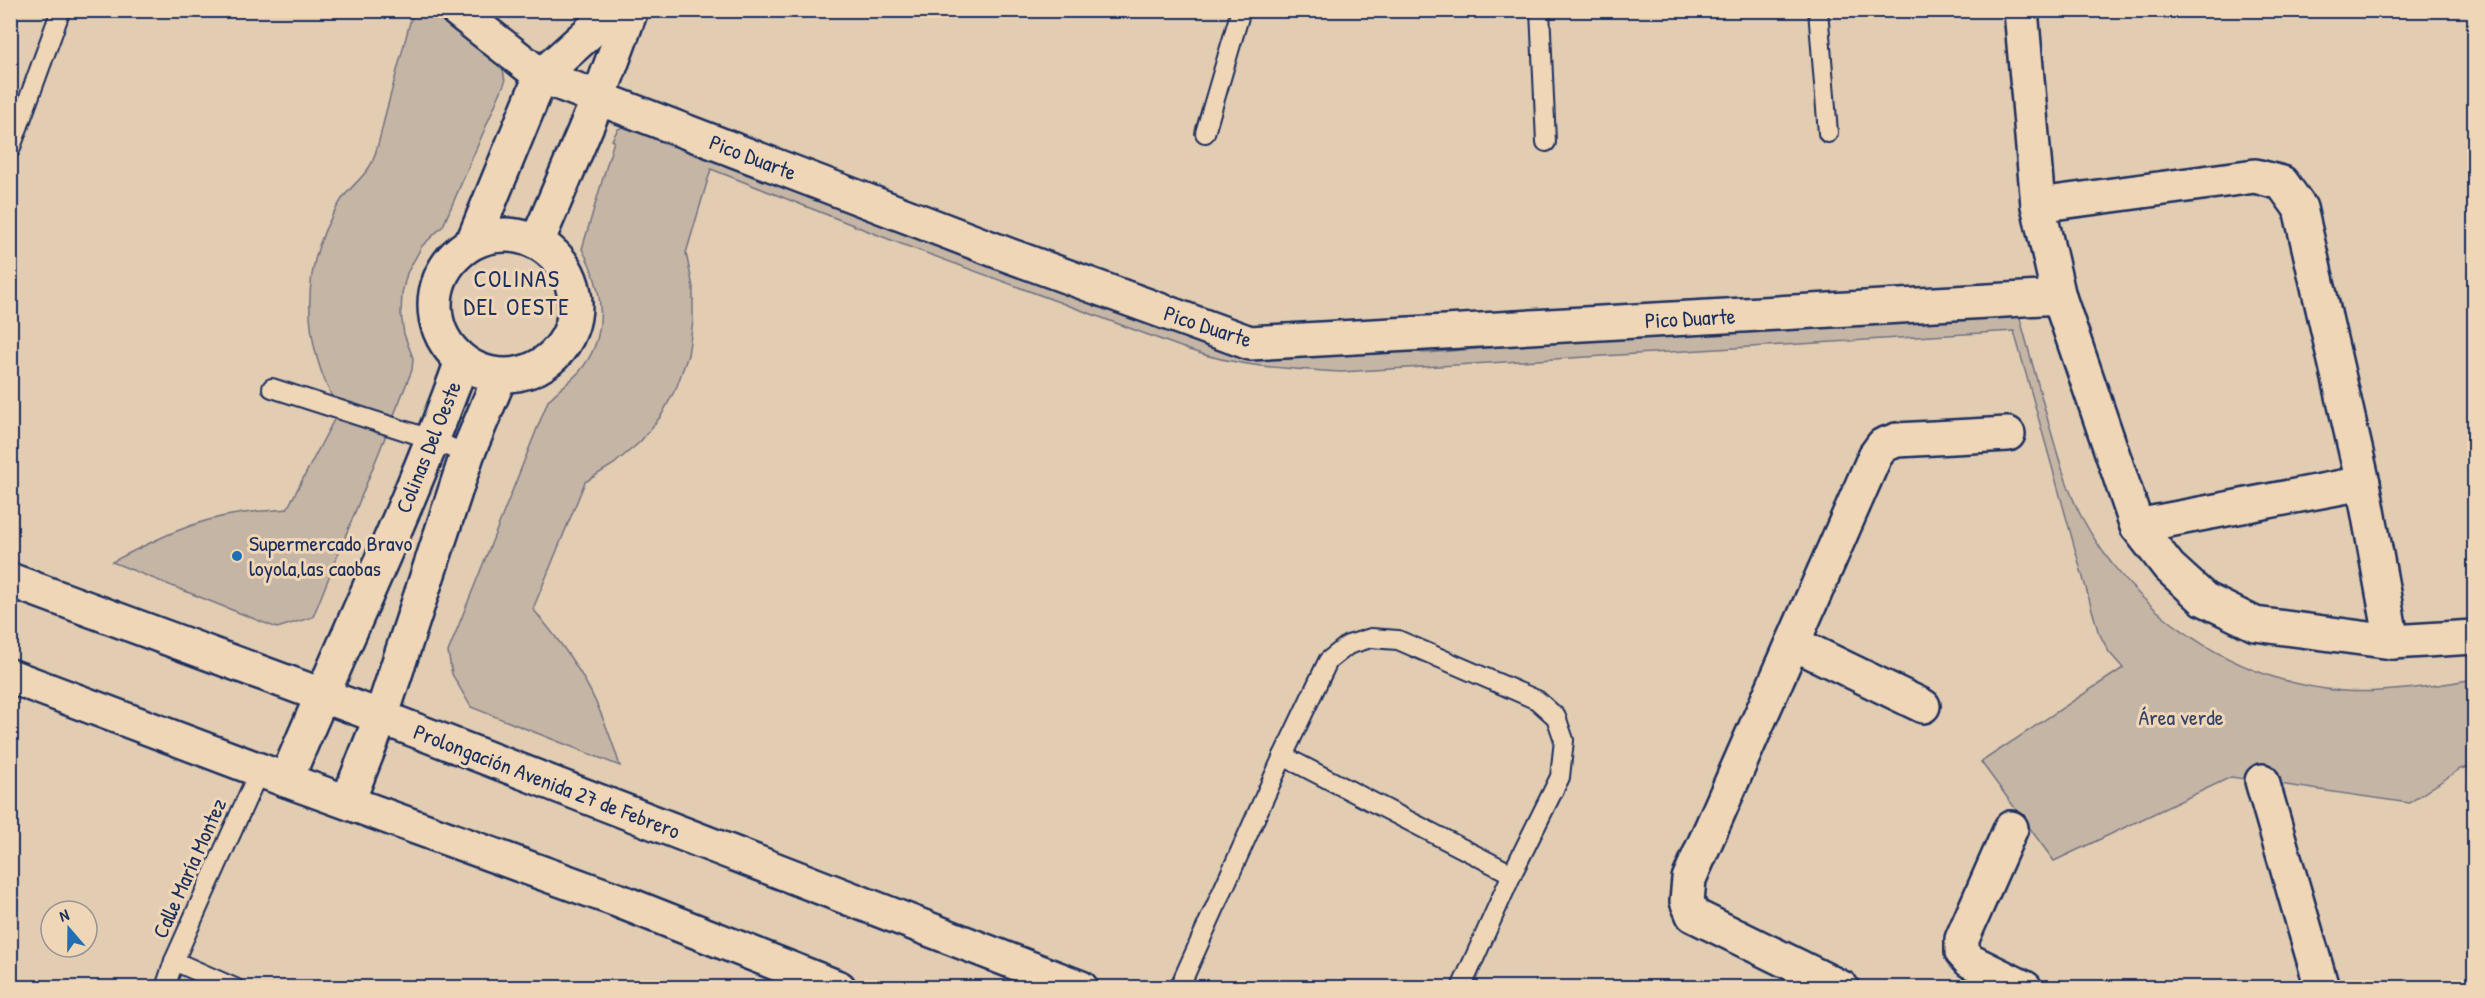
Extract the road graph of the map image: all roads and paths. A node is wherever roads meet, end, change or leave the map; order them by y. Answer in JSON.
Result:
{"nodes":[{"id":1,"x":61,"y":10,"type":"edge"},
{"id":2,"x":457,"y":10,"type":"edge"},
{"id":3,"x":614,"y":10,"type":"edge"},
{"id":4,"x":631,"y":10,"type":"edge"},
{"id":5,"x":1241,"y":10,"type":"edge"},
{"id":6,"x":1540,"y":10,"type":"edge"},
{"id":7,"x":1818,"y":10,"type":"edge"},
{"id":8,"x":2021,"y":10,"type":"edge"},
{"id":9,"x":542,"y":76,"type":"junction"},
{"id":10,"x":599,"y":97,"type":"junction"},
{"id":11,"x":1205,"y":133,"type":"dead end"},
{"id":12,"x":1828,"y":133,"type":"dead end"},
{"id":13,"x":1546,"y":142,"type":"dead end"},
{"id":14,"x":10,"y":150,"type":"edge"},
{"id":15,"x":2038,"y":205,"type":"junction"},
{"id":16,"x":474,"y":242,"type":"junction"},
{"id":17,"x":537,"y":242,"type":"junction"},
{"id":18,"x":2059,"y":297,"type":"junction"},
{"id":19,"x":462,"y":361,"type":"junction"},
{"id":20,"x":500,"y":376,"type":"junction"},
{"id":21,"x":272,"y":388,"type":"dead end"},
{"id":22,"x":2008,"y":434,"type":"dead end"},
{"id":23,"x":434,"y":440,"type":"junction"},
{"id":24,"x":467,"y":455,"type":"junction"},
{"id":25,"x":2362,"y":483,"type":"junction"},
{"id":26,"x":2137,"y":526,"type":"junction"},
{"id":27,"x":10,"y":580,"type":"edge"},
{"id":28,"x":2475,"y":638,"type":"edge"},
{"id":29,"x":2392,"y":642,"type":"junction"},
{"id":30,"x":1793,"y":643,"type":"junction"},
{"id":31,"x":10,"y":676,"type":"edge"},
{"id":32,"x":321,"y":696,"type":"junction"},
{"id":33,"x":1923,"y":706,"type":"dead end"},
{"id":34,"x":381,"y":717,"type":"junction"},
{"id":35,"x":1282,"y":756,"type":"junction"},
{"id":36,"x":273,"y":774,"type":"junction"},
{"id":37,"x":2262,"y":781,"type":"dead end"},
{"id":38,"x":348,"y":801,"type":"junction"},
{"id":39,"x":2011,"y":828,"type":"dead end"},
{"id":40,"x":1512,"y":874,"type":"junction"},
{"id":41,"x":174,"y":961,"type":"junction"},
{"id":42,"x":165,"y":987,"type":"edge"},
{"id":43,"x":235,"y":987,"type":"edge"},
{"id":44,"x":839,"y":987,"type":"edge"},
{"id":45,"x":1081,"y":987,"type":"edge"},
{"id":46,"x":1179,"y":987,"type":"edge"},
{"id":47,"x":1461,"y":987,"type":"edge"},
{"id":48,"x":1842,"y":987,"type":"edge"},
{"id":49,"x":2025,"y":987,"type":"edge"},
{"id":50,"x":2322,"y":987,"type":"edge"}],
"edges":[{"from":1,"to":14,"type":"lane"},
{"from":2,"to":9,"type":"street","name":"Pico Duarte"},
{"from":3,"to":9,"type":"street","name":"Colinas Del Oeste"},
{"from":4,"to":10,"type":"street"},
{"from":5,"to":11,"type":"lane"},
{"from":6,"to":13,"type":"lane"},
{"from":7,"to":12,"type":"lane"},
{"from":8,"to":15,"type":"street"},
{"from":9,"to":10,"type":"street","name":"Pico Duarte"},
{"from":9,"to":16,"type":"street","name":"Colinas Del Oeste"},
{"from":10,"to":17,"type":"street"},
{"from":10,"to":18,"type":"street","name":"Pico Duarte"},
{"from":15,"to":18,"type":"street"},
{"from":15,"to":25,"type":"street"},
{"from":16,"to":17,"type":"street","name":"Colinas Del Oeste"},
{"from":16,"to":19,"type":"street","name":"Colinas Del Oeste"},
{"from":17,"to":20,"type":"street","name":"Colinas Del Oeste"},
{"from":18,"to":26,"type":"street"},
{"from":19,"to":20,"type":"street","name":"Colinas Del Oeste"},
{"from":19,"to":23,"type":"street","name":"Colinas Del Oeste"},
{"from":20,"to":24,"type":"street","name":"Colinas Del Oeste"},
{"from":21,"to":23,"type":"lane"},
{"from":22,"to":30,"type":"street"},
{"from":23,"to":24,"type":"lane"},
{"from":23,"to":32,"type":"street","name":"Colinas Del Oeste"},
{"from":24,"to":34,"type":"street","name":"Colinas Del Oeste"},
{"from":25,"to":26,"type":"street"},
{"from":25,"to":29,"type":"street"},
{"from":26,"to":29,"type":"street"},
{"from":27,"to":32,"type":"street","name":"Prolongación Avenida 27 de Febrero"},
{"from":28,"to":29,"type":"street"},
{"from":30,"to":33,"type":"street"},
{"from":30,"to":48,"type":"street"},
{"from":31,"to":36,"type":"street"},
{"from":32,"to":34,"type":"street","name":"Prolongación Avenida 27 de Febrero"},
{"from":32,"to":36,"type":"street","name":"Colinas Del Oeste"},
{"from":34,"to":38,"type":"street","name":"Colinas Del Oeste"},
{"from":34,"to":45,"type":"street","name":"Prolongación Avenida 27 de Febrero"},
{"from":35,"to":40,"type":"lane"},
{"from":35,"to":40,"type":"lane"},
{"from":35,"to":46,"type":"lane"},
{"from":36,"to":38,"type":"street"},
{"from":36,"to":41,"type":"lane","name":"Calle María Montez"},
{"from":37,"to":50,"type":"street"},
{"from":38,"to":44,"type":"street"},
{"from":39,"to":49,"type":"street"},
{"from":40,"to":47,"type":"lane"},
{"from":41,"to":42,"type":"lane","name":"Calle María Montez"},
{"from":41,"to":43,"type":"lane"}]}
